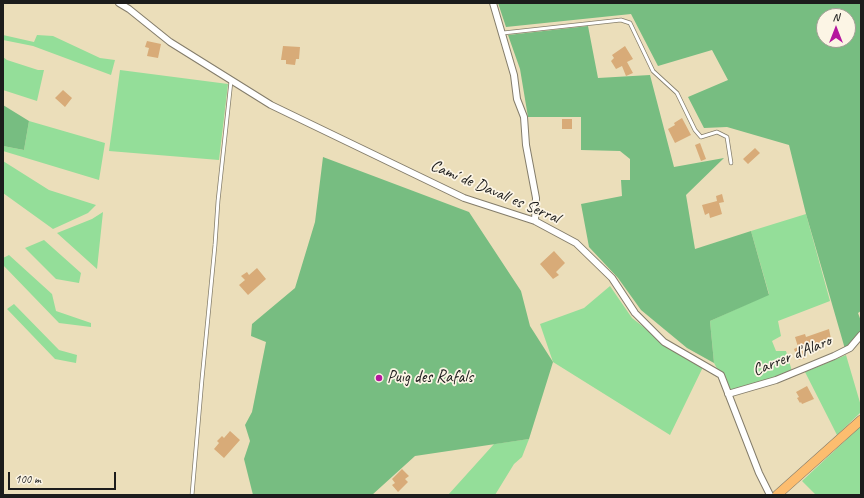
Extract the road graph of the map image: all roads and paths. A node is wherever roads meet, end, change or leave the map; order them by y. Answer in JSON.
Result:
{"nodes":[{"id":1,"x":119,"y":3,"type":"edge"},
{"id":2,"x":493,"y":3,"type":"edge"},
{"id":3,"x":502,"y":33,"type":"junction"},
{"id":4,"x":231,"y":80,"type":"junction"},
{"id":5,"x":731,"y":163,"type":"dead end"},
{"id":6,"x":536,"y":221,"type":"junction"},
{"id":7,"x":861,"y":335,"type":"edge"},
{"id":8,"x":728,"y":394,"type":"junction"},
{"id":9,"x":861,"y":420,"type":"edge"},
{"id":10,"x":192,"y":495,"type":"edge"},
{"id":11,"x":770,"y":495,"type":"edge"},
{"id":12,"x":777,"y":495,"type":"edge"}],
"edges":[{"from":1,"to":4,"type":"street","name":"Camí de Davall es Serral"},
{"from":2,"to":3,"type":"street"},
{"from":3,"to":5,"type":"lane"},
{"from":3,"to":6,"type":"street"},
{"from":4,"to":6,"type":"street","name":"Camí de Davall es Serral"},
{"from":4,"to":10,"type":"lane"},
{"from":6,"to":8,"type":"street","name":"Camí de Davall es Serral"},
{"from":7,"to":8,"type":"street","name":"Carrer d'Alaro"},
{"from":8,"to":11,"type":"street","name":"Camí de Davall es Serral"},
{"from":9,"to":12,"type":"main road"}]}
